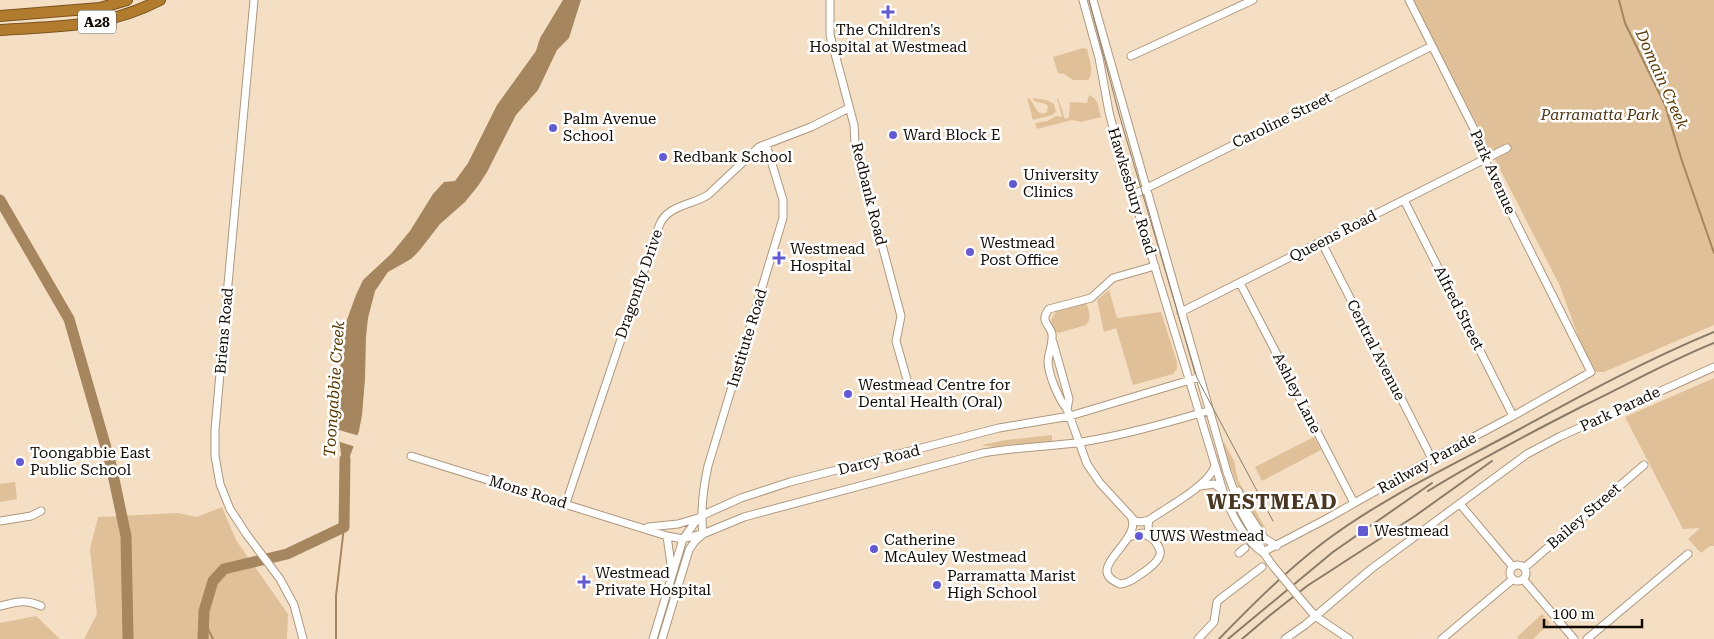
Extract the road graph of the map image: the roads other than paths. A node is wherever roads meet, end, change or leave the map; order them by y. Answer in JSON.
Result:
{"nodes":[{"id":1,"x":127,"y":0,"type":"edge"},
{"id":2,"x":160,"y":0,"type":"edge"},
{"id":3,"x":254,"y":0,"type":"edge"},
{"id":4,"x":830,"y":0,"type":"edge"},
{"id":5,"x":1083,"y":0,"type":"edge"},
{"id":6,"x":1093,"y":0,"type":"edge"},
{"id":7,"x":1253,"y":0,"type":"edge"},
{"id":8,"x":1408,"y":0,"type":"edge"},
{"id":9,"x":0,"y":16,"type":"edge"},
{"id":10,"x":0,"y":30,"type":"edge"},
{"id":11,"x":1432,"y":46,"type":"junction"},
{"id":12,"x":1131,"y":56,"type":"dead end"},
{"id":13,"x":848,"y":108,"type":"junction"},
{"id":14,"x":766,"y":144,"type":"junction"},
{"id":15,"x":1507,"y":148,"type":"dead end"},
{"id":16,"x":1484,"y":159,"type":"junction"},
{"id":17,"x":1147,"y":188,"type":"junction"},
{"id":18,"x":1133,"y":194,"type":"junction"},
{"id":19,"x":1404,"y":200,"type":"junction"},
{"id":20,"x":1321,"y":242,"type":"junction"},
{"id":21,"x":1155,"y":266,"type":"junction"},
{"id":22,"x":1240,"y":283,"type":"junction"},
{"id":23,"x":1181,"y":312,"type":"junction"},
{"id":24,"x":1714,"y":367,"type":"edge"},
{"id":25,"x":1591,"y":372,"type":"joint"},
{"id":26,"x":1200,"y":377,"type":"junction"},
{"id":27,"x":1190,"y":380,"type":"junction"},
{"id":28,"x":909,"y":387,"type":"dead end"},
{"id":29,"x":1208,"y":410,"type":"junction"},
{"id":30,"x":1200,"y":413,"type":"junction"},
{"id":31,"x":1070,"y":416,"type":"junction"},
{"id":32,"x":1514,"y":416,"type":"junction"},
{"id":33,"x":1079,"y":442,"type":"junction"},
{"id":34,"x":411,"y":456,"type":"dead end"},
{"id":35,"x":1432,"y":458,"type":"junction"},
{"id":36,"x":1215,"y":465,"type":"junction"},
{"id":37,"x":1644,"y":465,"type":"dead end"},
{"id":38,"x":1227,"y":472,"type":"junction"},
{"id":39,"x":1199,"y":486,"type":"junction"},
{"id":40,"x":1223,"y":491,"type":"junction"},
{"id":41,"x":566,"y":503,"type":"junction"},
{"id":42,"x":1354,"y":503,"type":"junction"},
{"id":43,"x":1460,"y":504,"type":"junction"},
{"id":44,"x":41,"y":511,"type":"dead end"},
{"id":45,"x":701,"y":516,"type":"junction"},
{"id":46,"x":1132,"y":519,"type":"junction"},
{"id":47,"x":1149,"y":520,"type":"junction"},
{"id":48,"x":0,"y":521,"type":"edge"},
{"id":49,"x":645,"y":527,"type":"junction"},
{"id":50,"x":703,"y":534,"type":"junction"},
{"id":51,"x":667,"y":536,"type":"junction"},
{"id":52,"x":1129,"y":537,"type":"junction"},
{"id":53,"x":683,"y":539,"type":"junction"},
{"id":54,"x":1154,"y":539,"type":"junction"},
{"id":55,"x":1277,"y":546,"type":"junction"},
{"id":56,"x":1263,"y":552,"type":"junction"},
{"id":57,"x":1688,"y":554,"type":"dead end"},
{"id":58,"x":1262,"y":567,"type":"dead end"},
{"id":59,"x":1513,"y":567,"type":"junction"},
{"id":60,"x":1524,"y":568,"type":"junction"},
{"id":61,"x":672,"y":575,"type":"junction"},
{"id":62,"x":1512,"y":579,"type":"junction"},
{"id":63,"x":1523,"y":579,"type":"junction"},
{"id":64,"x":0,"y":606,"type":"edge"},
{"id":65,"x":41,"y":606,"type":"dead end"},
{"id":66,"x":671,"y":609,"type":"junction"},
{"id":67,"x":1315,"y":616,"type":"junction"},
{"id":68,"x":303,"y":639,"type":"edge"},
{"id":69,"x":653,"y":639,"type":"edge"},
{"id":70,"x":662,"y":639,"type":"edge"},
{"id":71,"x":1198,"y":639,"type":"edge"},
{"id":72,"x":1285,"y":639,"type":"edge"},
{"id":73,"x":1348,"y":639,"type":"edge"},
{"id":74,"x":1442,"y":639,"type":"edge"},
{"id":75,"x":1574,"y":639,"type":"edge"},
{"id":76,"x":1587,"y":639,"type":"edge"}],
"edges":[{"from":1,"to":9,"type":"highway","number":"A28"},
{"from":2,"to":10,"type":"highway","number":"A28"},
{"from":3,"to":68,"type":"street","name":"Briens Road"},
{"from":4,"to":13,"type":"street","name":"Redbank Road"},
{"from":5,"to":18,"type":"street","name":"Hawkesbury Road"},
{"from":6,"to":17,"type":"street","name":"Hawkesbury Road"},
{"from":7,"to":12,"type":"street"},
{"from":8,"to":11,"type":"street","name":"Park Avenue"},
{"from":11,"to":16,"type":"street","name":"Park Avenue"},
{"from":11,"to":17,"type":"street","name":"Caroline Street"},
{"from":13,"to":14,"type":"street","name":"Dragonfly Drive"},
{"from":13,"to":28,"type":"street","name":"Redbank Road"},
{"from":14,"to":41,"type":"street","name":"Dragonfly Drive"},
{"from":14,"to":45,"type":"street","name":"Institute Road"},
{"from":15,"to":16,"type":"street","name":"Queens Road"},
{"from":16,"to":19,"type":"street","name":"Queens Road"},
{"from":16,"to":25,"type":"street","name":"Park Avenue"},
{"from":17,"to":18,"type":"street","name":"Caroline Street"},
{"from":17,"to":23,"type":"street","name":"Hawkesbury Road"},
{"from":18,"to":21,"type":"street","name":"Hawkesbury Road"},
{"from":19,"to":20,"type":"street","name":"Queens Road"},
{"from":19,"to":32,"type":"street","name":"Alfred Street"},
{"from":20,"to":22,"type":"street","name":"Queens Road"},
{"from":20,"to":35,"type":"street","name":"Central Avenue"},
{"from":21,"to":27,"type":"street","name":"Hawkesbury Road"},
{"from":21,"to":31,"type":"street"},
{"from":22,"to":23,"type":"street","name":"Queens Road"},
{"from":22,"to":42,"type":"street","name":"Ashley Lane"},
{"from":23,"to":26,"type":"street","name":"Hawkesbury Road"},
{"from":24,"to":43,"type":"street","name":"Park Parade"},
{"from":25,"to":32,"type":"street","name":"Railway Parade"},
{"from":26,"to":27,"type":"street"},
{"from":26,"to":29,"type":"street","name":"Hawkesbury Road"},
{"from":27,"to":30,"type":"street","name":"Hawkesbury Road"},
{"from":27,"to":31,"type":"street","name":"Darcy Road"},
{"from":29,"to":30,"type":"street","name":"Darcy Road"},
{"from":29,"to":38,"type":"street","name":"Hawkesbury Road"},
{"from":30,"to":33,"type":"street","name":"Darcy Road"},
{"from":30,"to":36,"type":"street","name":"Hawkesbury Road"},
{"from":31,"to":33,"type":"street"},
{"from":31,"to":45,"type":"street","name":"Darcy Road"},
{"from":32,"to":35,"type":"street","name":"Railway Parade"},
{"from":33,"to":46,"type":"street"},
{"from":33,"to":50,"type":"street","name":"Darcy Road"},
{"from":34,"to":41,"type":"street","name":"Mons Road"},
{"from":35,"to":42,"type":"street","name":"Railway Parade"},
{"from":36,"to":39,"type":"street"},
{"from":36,"to":40,"type":"street","name":"Hawkesbury Road"},
{"from":37,"to":60,"type":"street","name":"Bailey Street"},
{"from":38,"to":55,"type":"street","name":"Hawkesbury Road"},
{"from":38,"to":56,"type":"street","name":"Hawkesbury Road"},
{"from":39,"to":40,"type":"street"},
{"from":39,"to":47,"type":"street"},
{"from":40,"to":56,"type":"street","name":"Hawkesbury Road"},
{"from":41,"to":49,"type":"street","name":"Mons Road"},
{"from":42,"to":55,"type":"street","name":"Railway Parade"},
{"from":43,"to":59,"type":"street"},
{"from":43,"to":67,"type":"street","name":"Park Parade"},
{"from":44,"to":48,"type":"street"},
{"from":45,"to":49,"type":"street","name":"Mons Road"},
{"from":45,"to":50,"type":"street","name":"Institute Road"},
{"from":45,"to":53,"type":"street","name":"Darcy Road"},
{"from":46,"to":47,"type":"street"},
{"from":46,"to":52,"type":"street"},
{"from":47,"to":54,"type":"street"},
{"from":49,"to":51,"type":"street","name":"Mons Road"},
{"from":50,"to":53,"type":"street","name":"Mons Road"},
{"from":50,"to":66,"type":"street","name":"Darcy Road"},
{"from":51,"to":53,"type":"street","name":"Mons Road"},
{"from":51,"to":61,"type":"street"},
{"from":52,"to":54,"type":"street"},
{"from":52,"to":54,"type":"street"},
{"from":53,"to":61,"type":"street","name":"Darcy Road"},
{"from":55,"to":56,"type":"street","name":"Railway Parade"},
{"from":56,"to":67,"type":"street","name":"Hawkesbury Road","bridge":true},
{"from":57,"to":76,"type":"street"},
{"from":58,"to":71,"type":"street"},
{"from":59,"to":60,"type":"street"},
{"from":59,"to":62,"type":"street"},
{"from":60,"to":63,"type":"street"},
{"from":61,"to":69,"type":"street","name":"Darcy Road"},
{"from":62,"to":63,"type":"street"},
{"from":62,"to":74,"type":"street"},
{"from":63,"to":75,"type":"street"},
{"from":64,"to":65,"type":"street"},
{"from":66,"to":69,"type":"street"},
{"from":66,"to":70,"type":"street","name":"Darcy Road"},
{"from":67,"to":72,"type":"street","name":"Park Parade"},
{"from":67,"to":73,"type":"street","name":"Hawkesbury Road"}]}
